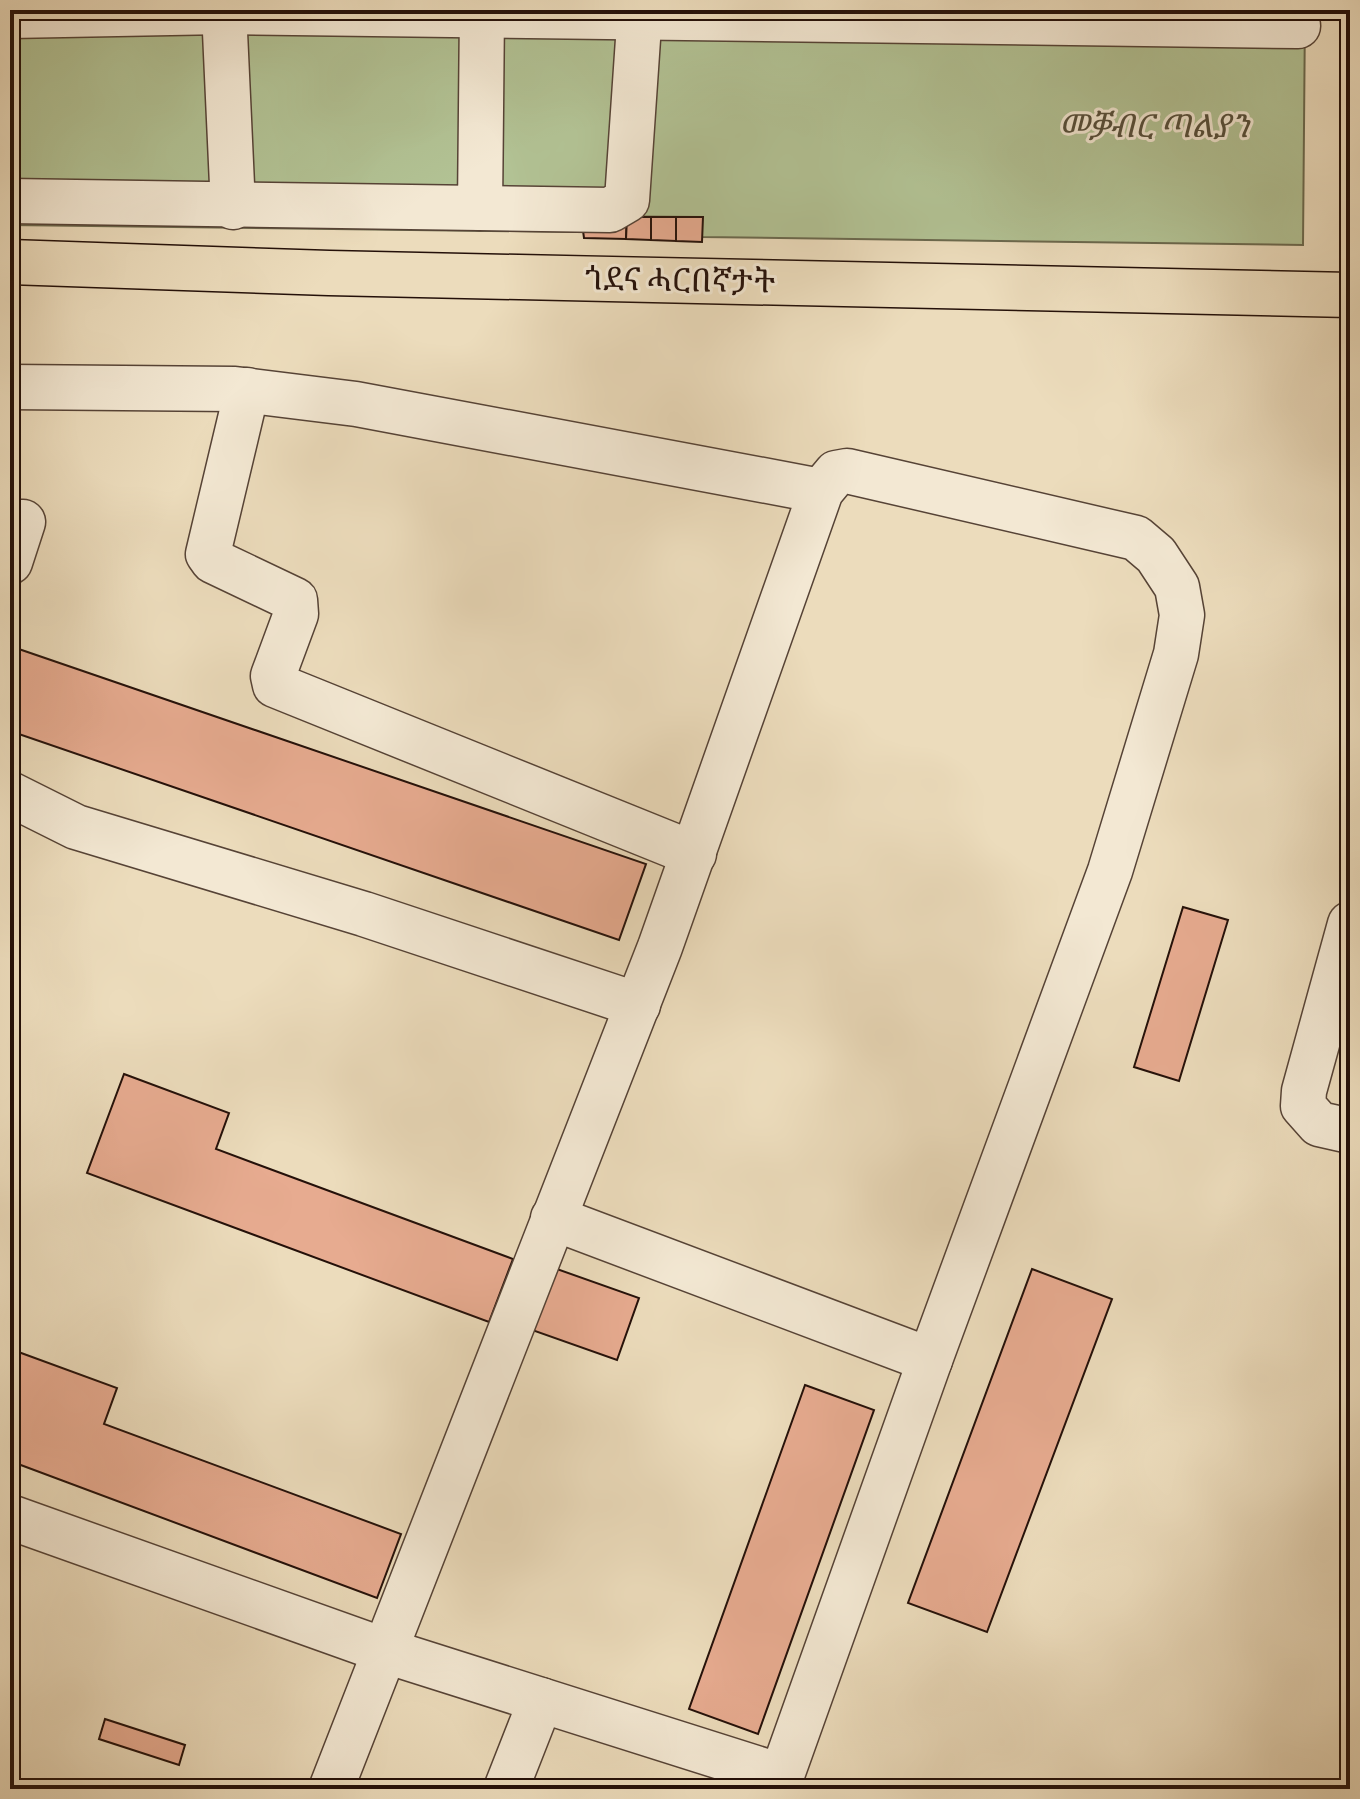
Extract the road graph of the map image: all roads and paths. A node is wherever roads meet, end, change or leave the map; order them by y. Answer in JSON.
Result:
{"nodes":[{"id":1,"x":224,"y":11,"type":"edge"},
{"id":2,"x":482,"y":13,"type":"edge"},
{"id":3,"x":640,"y":14,"type":"edge"},
{"id":4,"x":10,"y":16,"type":"edge"},
{"id":5,"x":905,"y":16,"type":"edge"},
{"id":6,"x":1298,"y":26,"type":"dead end"},
{"id":7,"x":10,"y":201,"type":"edge"},
{"id":8,"x":233,"y":207,"type":"junction"},
{"id":9,"x":480,"y":208,"type":"junction"},
{"id":10,"x":10,"y":262,"type":"edge"},
{"id":11,"x":1350,"y":295,"type":"edge"},
{"id":12,"x":10,"y":387,"type":"edge"},
{"id":13,"x":247,"y":390,"type":"junction"},
{"id":14,"x":821,"y":491,"type":"junction"},
{"id":15,"x":10,"y":794,"type":"edge"},
{"id":16,"x":694,"y":854,"type":"junction"},
{"id":17,"x":1350,"y":924,"type":"edge"},
{"id":18,"x":638,"y":1005,"type":"junction"},
{"id":19,"x":1350,"y":1131,"type":"edge"},
{"id":20,"x":553,"y":1218,"type":"junction"},
{"id":21,"x":930,"y":1360,"type":"junction"},
{"id":22,"x":10,"y":1517,"type":"edge"},
{"id":23,"x":386,"y":1651,"type":"junction"},
{"id":24,"x":541,"y":1700,"type":"junction"},
{"id":25,"x":779,"y":1783,"type":"edge"},
{"id":26,"x":331,"y":1789,"type":"edge"},
{"id":27,"x":506,"y":1789,"type":"edge"}],
"edges":[{"from":1,"to":2,"type":"street"},
{"from":1,"to":4,"type":"street"},
{"from":1,"to":8,"type":"street"},
{"from":2,"to":3,"type":"street"},
{"from":2,"to":9,"type":"street"},
{"from":3,"to":5,"type":"street"},
{"from":3,"to":9,"type":"street"},
{"from":5,"to":6,"type":"street"},
{"from":7,"to":8,"type":"street"},
{"from":8,"to":9,"type":"street"},
{"from":10,"to":11,"type":"main road","name":"ጎደና ሓርበኛታት"},
{"from":12,"to":13,"type":"street"},
{"from":13,"to":14,"type":"street"},
{"from":13,"to":16,"type":"street"},
{"from":14,"to":16,"type":"street"},
{"from":14,"to":21,"type":"street"},
{"from":15,"to":18,"type":"street"},
{"from":16,"to":18,"type":"street"},
{"from":17,"to":19,"type":"street"},
{"from":18,"to":20,"type":"street"},
{"from":20,"to":21,"type":"street"},
{"from":20,"to":23,"type":"street"},
{"from":21,"to":25,"type":"street"},
{"from":22,"to":23,"type":"street"},
{"from":23,"to":24,"type":"street"},
{"from":23,"to":26,"type":"street"},
{"from":24,"to":25,"type":"street"},
{"from":24,"to":27,"type":"street"}]}
